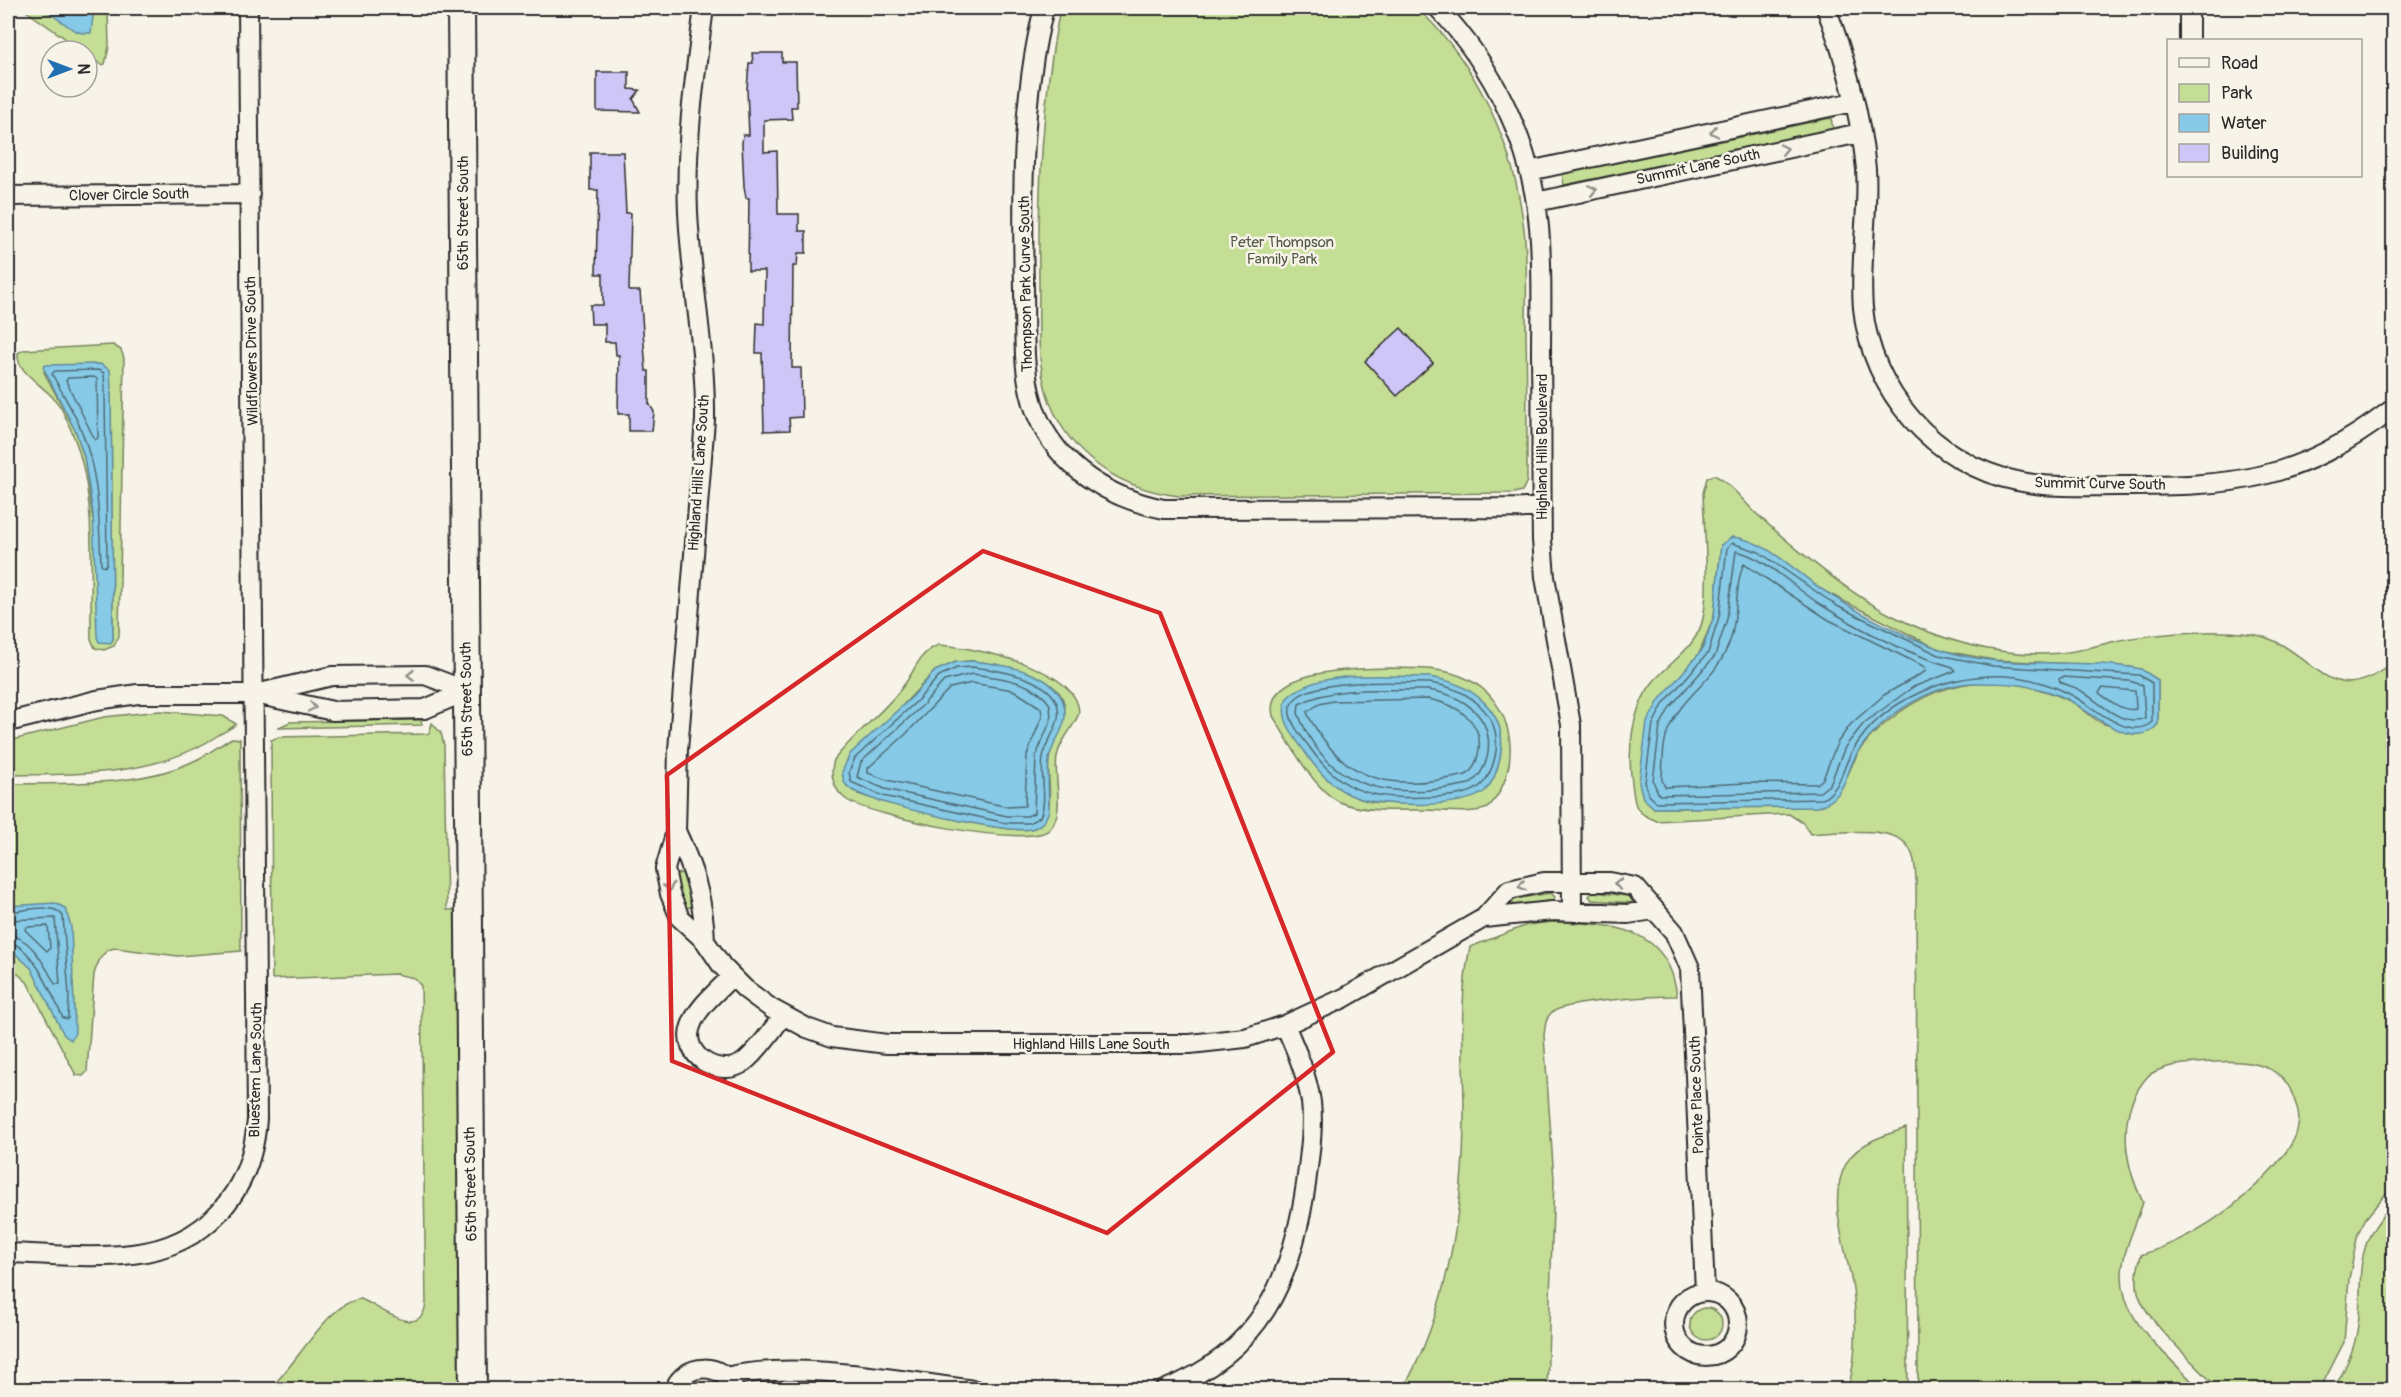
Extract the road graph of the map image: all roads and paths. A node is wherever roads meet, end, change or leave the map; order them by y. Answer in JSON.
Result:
{"nodes":[{"id":1,"x":248,"y":8,"type":"edge"},
{"id":2,"x":461,"y":8,"type":"edge"},
{"id":3,"x":704,"y":8,"type":"edge"},
{"id":4,"x":1044,"y":8,"type":"edge"},
{"id":5,"x":1438,"y":8,"type":"edge"},
{"id":6,"x":1826,"y":8,"type":"edge"},
{"id":7,"x":2189,"y":8,"type":"edge"},
{"id":8,"x":2189,"y":39,"type":"edge"},
{"id":9,"x":1853,"y":102,"type":"junction"},
{"id":10,"x":1860,"y":133,"type":"junction"},
{"id":11,"x":1529,"y":171,"type":"junction"},
{"id":12,"x":250,"y":194,"type":"junction"},
{"id":13,"x":8,"y":196,"type":"edge"},
{"id":14,"x":1536,"y":202,"type":"junction"},
{"id":15,"x":2394,"y":408,"type":"edge"},
{"id":16,"x":1542,"y":508,"type":"junction"},
{"id":17,"x":467,"y":691,"type":"junction"},
{"id":18,"x":255,"y":694,"type":"junction"},
{"id":19,"x":8,"y":722,"type":"edge"},
{"id":20,"x":676,"y":831,"type":"junction"},
{"id":21,"x":1572,"y":880,"type":"junction"},
{"id":22,"x":1654,"y":910,"type":"junction"},
{"id":23,"x":1572,"y":911,"type":"junction"},
{"id":24,"x":1484,"y":918,"type":"junction"},
{"id":25,"x":705,"y":941,"type":"junction"},
{"id":26,"x":732,"y":976,"type":"junction"},
{"id":27,"x":783,"y":1016,"type":"junction"},
{"id":28,"x":1286,"y":1024,"type":"junction"},
{"id":29,"x":8,"y":1253,"type":"edge"},
{"id":30,"x":1706,"y":1291,"type":"dead end"},
{"id":31,"x":730,"y":1383,"type":"edge"},
{"id":32,"x":473,"y":1389,"type":"edge"},
{"id":33,"x":674,"y":1389,"type":"edge"},
{"id":34,"x":975,"y":1389,"type":"edge"},
{"id":35,"x":1164,"y":1389,"type":"edge"}],
"edges":[{"from":1,"to":12,"type":"street","name":"Wildflowers Drive South"},
{"from":2,"to":17,"type":"street","name":"65th Street South"},
{"from":3,"to":20,"type":"street","name":"Highland Hills Lane South"},
{"from":4,"to":16,"type":"street","name":"Thompson Park Curve South"},
{"from":5,"to":11,"type":"street","name":"Highland Hills Boulevard"},
{"from":6,"to":9,"type":"street","name":"Summit Curve South"},
{"from":7,"to":8,"type":"street"},
{"from":9,"to":10,"type":"street","name":"Summit Curve South"},
{"from":9,"to":11,"type":"street","name":"Summit Lane South","one_way":true},
{"from":14,"to":10,"type":"street","name":"Summit Lane South","one_way":true},
{"from":10,"to":15,"type":"street","name":"Summit Curve South"},
{"from":11,"to":14,"type":"street","name":"Highland Hills Boulevard"},
{"from":12,"to":13,"type":"street","name":"Clover Circle South"},
{"from":12,"to":18,"type":"street","name":"Wildflowers Drive South"},
{"from":14,"to":16,"type":"street","name":"Highland Hills Boulevard"},
{"from":16,"to":21,"type":"street","name":"Highland Hills Boulevard"},
{"from":17,"to":18,"type":"street","one_way":true},
{"from":18,"to":17,"type":"street","one_way":true},
{"from":17,"to":32,"type":"street","name":"65th Street South"},
{"from":18,"to":19,"type":"street"},
{"from":18,"to":29,"type":"street","name":"Bluestem Lane South"},
{"from":20,"to":25,"type":"street","name":"Highland Hills Lane South"},
{"from":20,"to":25,"type":"street","name":"Highland Hills Lane South","one_way":true},
{"from":22,"to":21,"type":"street","name":"Pointe Place South","one_way":true},
{"from":21,"to":23,"type":"street","name":"Highland Hills Boulevard"},
{"from":21,"to":24,"type":"street","name":"Highland Hills Lane South","one_way":true},
{"from":22,"to":23,"type":"street"},
{"from":22,"to":30,"type":"street","name":"Pointe Place South"},
{"from":23,"to":24,"type":"street","name":"Highland Hills Lane South"},
{"from":24,"to":28,"type":"street","name":"Highland Hills Lane South"},
{"from":25,"to":26,"type":"street","name":"Highland Hills Lane South"},
{"from":26,"to":27,"type":"street","name":"Highland Hills Lane South"},
{"from":26,"to":27,"type":"street"},
{"from":27,"to":28,"type":"street","name":"Highland Hills Lane South"},
{"from":28,"to":35,"type":"street"},
{"from":31,"to":33,"type":"street"},
{"from":31,"to":34,"type":"street"}]}
